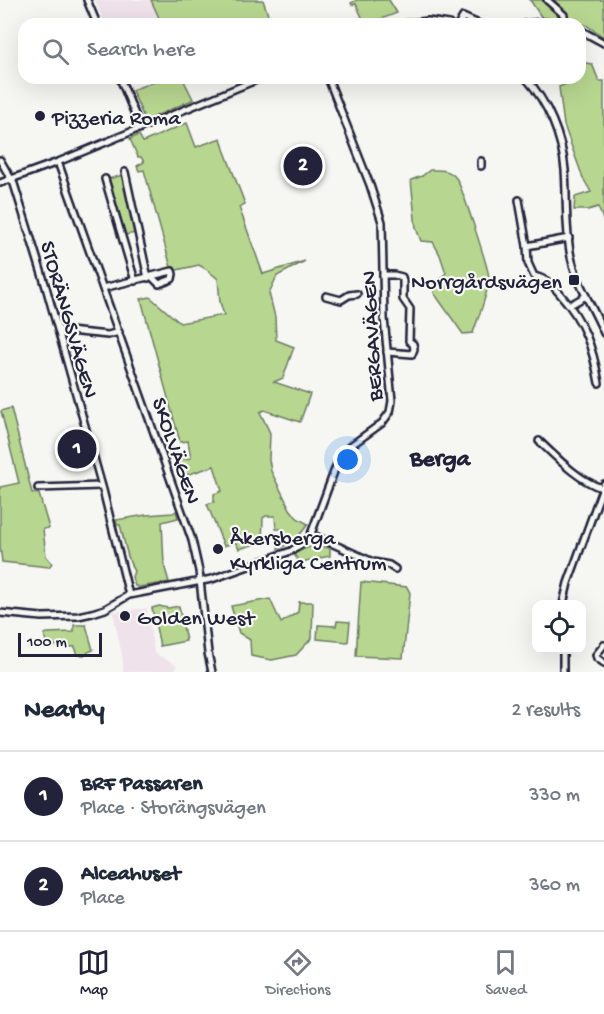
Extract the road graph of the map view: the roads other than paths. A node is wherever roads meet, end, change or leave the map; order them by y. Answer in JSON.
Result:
{"nodes":[{"id":1,"x":87,"y":0,"type":"edge"},
{"id":2,"x":547,"y":0,"type":"edge"},
{"id":3,"x":94,"y":18,"type":"edge"},
{"id":4,"x":564,"y":18,"type":"edge"},
{"id":5,"x":586,"y":33,"type":"edge"},
{"id":6,"x":604,"y":43,"type":"edge"},
{"id":7,"x":122,"y":84,"type":"edge"},
{"id":8,"x":247,"y":84,"type":"edge"},
{"id":9,"x":330,"y":84,"type":"edge"},
{"id":10,"x":530,"y":84,"type":"edge"},
{"id":11,"x":139,"y":129,"type":"junction"},
{"id":12,"x":0,"y":160,"type":"edge"},
{"id":13,"x":58,"y":162,"type":"junction"},
{"id":14,"x":125,"y":172,"type":"dead end"},
{"id":15,"x":105,"y":179,"type":"dead end"},
{"id":16,"x":10,"y":180,"type":"junction"},
{"id":17,"x":0,"y":183,"type":"edge"},
{"id":18,"x":519,"y":200,"type":"dead end"},
{"id":19,"x":569,"y":238,"type":"junction"},
{"id":20,"x":527,"y":246,"type":"junction"},
{"id":21,"x":383,"y":275,"type":"junction"},
{"id":22,"x":135,"y":280,"type":"junction"},
{"id":23,"x":103,"y":288,"type":"junction"},
{"id":24,"x":357,"y":294,"type":"dead end"},
{"id":25,"x":326,"y":296,"type":"dead end"},
{"id":26,"x":586,"y":296,"type":"junction"},
{"id":27,"x":570,"y":305,"type":"junction"},
{"id":28,"x":59,"y":330,"type":"junction"},
{"id":29,"x":118,"y":332,"type":"junction"},
{"id":30,"x":604,"y":333,"type":"edge"},
{"id":31,"x":387,"y":352,"type":"junction"},
{"id":32,"x":599,"y":383,"type":"dead end"},
{"id":33,"x":539,"y":441,"type":"dead end"},
{"id":34,"x":101,"y":486,"type":"junction"},
{"id":35,"x":38,"y":488,"type":"dead end"},
{"id":36,"x":603,"y":489,"type":"edge"},
{"id":37,"x":311,"y":534,"type":"junction"},
{"id":38,"x":395,"y":569,"type":"dead end"},
{"id":39,"x":200,"y":582,"type":"junction"},
{"id":40,"x":129,"y":595,"type":"junction"},
{"id":41,"x":564,"y":600,"type":"edge"},
{"id":42,"x":0,"y":613,"type":"edge"},
{"id":43,"x":604,"y":645,"type":"edge"},
{"id":44,"x":563,"y":654,"type":"edge"},
{"id":45,"x":604,"y":663,"type":"edge"},
{"id":46,"x":212,"y":672,"type":"edge"},
{"id":47,"x":563,"y":672,"type":"edge"}],
"edges":[{"from":1,"to":3,"type":"street"},
{"from":2,"to":4,"type":"street"},
{"from":5,"to":6,"type":"street"},
{"from":7,"to":11,"type":"street"},
{"from":8,"to":11,"type":"street"},
{"from":9,"to":21,"type":"street","name":"BERGAVÄGEN"},
{"from":10,"to":19,"type":"street"},
{"from":11,"to":13,"type":"street"},
{"from":12,"to":16,"type":"street","name":"STORÄNGSVÄGEN"},
{"from":13,"to":16,"type":"street"},
{"from":13,"to":23,"type":"street","name":"SKOLVÄGEN"},
{"from":14,"to":22,"type":"street"},
{"from":15,"to":22,"type":"street"},
{"from":16,"to":17,"type":"street"},
{"from":16,"to":28,"type":"street","name":"STORÄNGSVÄGEN"},
{"from":18,"to":20,"type":"street"},
{"from":19,"to":20,"type":"street"},
{"from":19,"to":26,"type":"street"},
{"from":20,"to":27,"type":"street"},
{"from":21,"to":31,"type":"street","name":"BERGAVÄGEN"},
{"from":21,"to":31,"type":"street"},
{"from":22,"to":23,"type":"street"},
{"from":23,"to":29,"type":"street","name":"SKOLVÄGEN"},
{"from":24,"to":25,"type":"street","name":"BERGAVÄGEN"},
{"from":26,"to":27,"type":"street"},
{"from":26,"to":30,"type":"street"},
{"from":27,"to":32,"type":"street"},
{"from":28,"to":29,"type":"street"},
{"from":28,"to":34,"type":"street","name":"STORÄNGSVÄGEN"},
{"from":29,"to":39,"type":"street","name":"SKOLVÄGEN"},
{"from":31,"to":37,"type":"street","name":"BERGAVÄGEN"},
{"from":33,"to":36,"type":"street"},
{"from":34,"to":35,"type":"street"},
{"from":34,"to":40,"type":"street","name":"STORÄNGSVÄGEN"},
{"from":36,"to":41,"type":"street"},
{"from":37,"to":38,"type":"street"},
{"from":37,"to":39,"type":"street"},
{"from":39,"to":40,"type":"street"},
{"from":39,"to":46,"type":"street","name":"SKOLVÄGEN"},
{"from":40,"to":42,"type":"street"},
{"from":43,"to":45,"type":"street"},
{"from":44,"to":47,"type":"street"}]}
